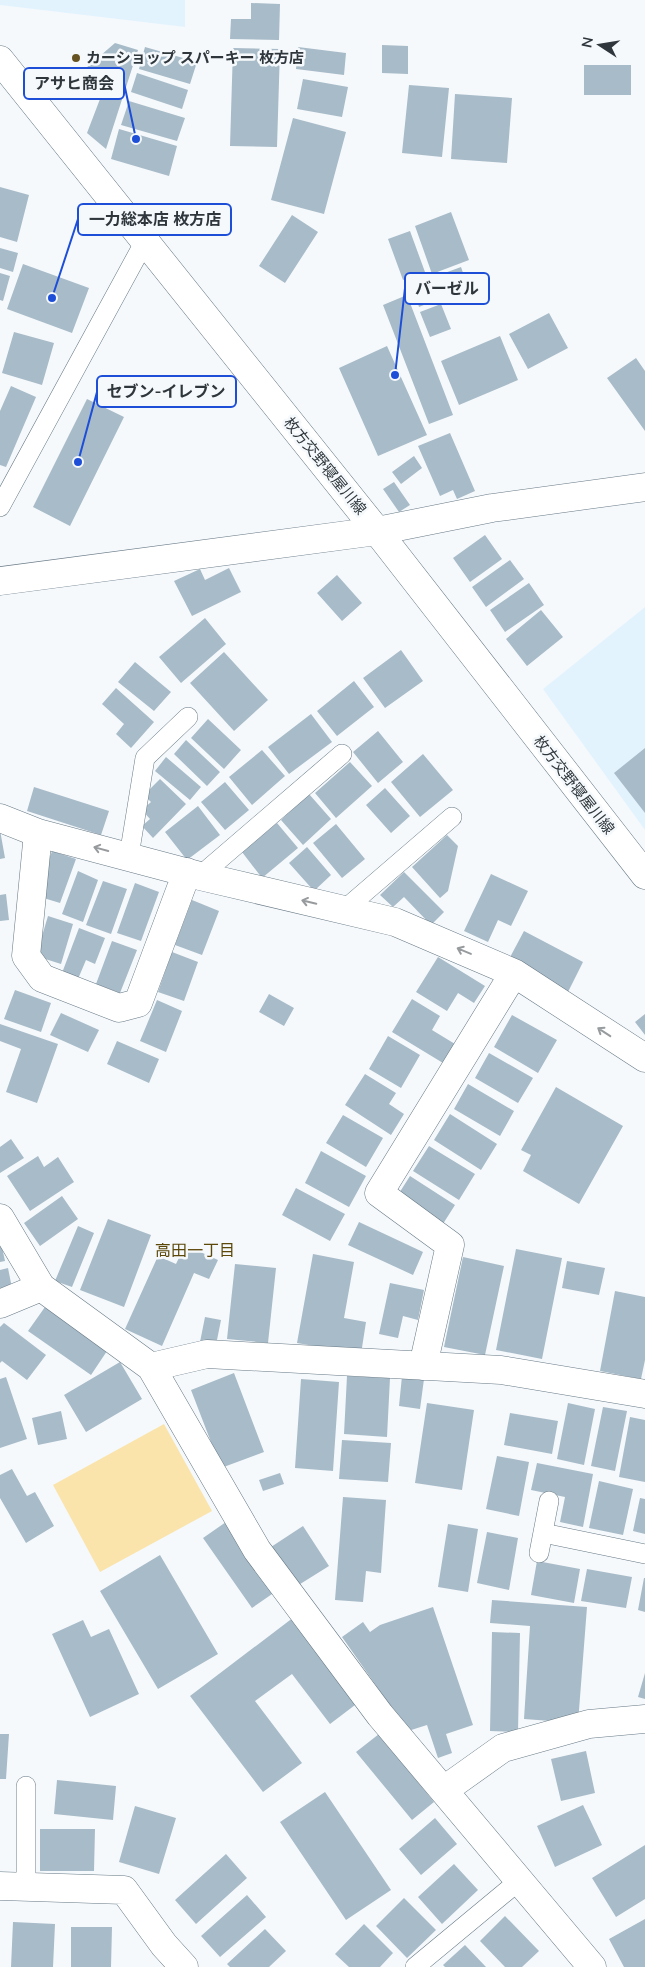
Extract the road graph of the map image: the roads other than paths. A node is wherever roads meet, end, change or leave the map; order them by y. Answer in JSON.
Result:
{"nodes":[{"id":1,"x":0,"y":60,"type":"edge"},
{"id":2,"x":145,"y":241,"type":"junction"},
{"id":3,"x":645,"y":487,"type":"edge"},
{"id":4,"x":0,"y":507,"type":"edge"},
{"id":5,"x":377,"y":531,"type":"junction"},
{"id":6,"x":0,"y":581,"type":"edge"},
{"id":7,"x":188,"y":717,"type":"dead end"},
{"id":8,"x":342,"y":754,"type":"dead end"},
{"id":9,"x":452,"y":817,"type":"dead end"},
{"id":10,"x":0,"y":818,"type":"edge"},
{"id":11,"x":38,"y":833,"type":"junction"},
{"id":12,"x":129,"y":856,"type":"junction"},
{"id":13,"x":194,"y":874,"type":"junction"},
{"id":14,"x":645,"y":875,"type":"edge"},
{"id":15,"x":344,"y":910,"type":"junction"},
{"id":16,"x":514,"y":973,"type":"junction"},
{"id":17,"x":645,"y":1058,"type":"edge"},
{"id":18,"x":0,"y":1218,"type":"edge"},
{"id":19,"x":41,"y":1287,"type":"junction"},
{"id":20,"x":0,"y":1304,"type":"edge"},
{"id":21,"x":423,"y":1366,"type":"junction"},
{"id":22,"x":151,"y":1367,"type":"junction"},
{"id":23,"x":645,"y":1394,"type":"edge"},
{"id":24,"x":549,"y":1501,"type":"dead end"},
{"id":25,"x":543,"y":1532,"type":"junction"},
{"id":26,"x":540,"y":1553,"type":"dead end"},
{"id":27,"x":645,"y":1554,"type":"edge"},
{"id":28,"x":645,"y":1719,"type":"edge"},
{"id":29,"x":26,"y":1786,"type":"dead end"},
{"id":30,"x":444,"y":1790,"type":"junction"},
{"id":31,"x":520,"y":1880,"type":"junction"},
{"id":32,"x":13,"y":1886,"type":"edge"},
{"id":33,"x":184,"y":1967,"type":"edge"},
{"id":34,"x":415,"y":1967,"type":"edge"},
{"id":35,"x":592,"y":1967,"type":"edge"}],
"edges":[{"from":1,"to":2,"type":"street","name":"枚方交野寝屋川線"},
{"from":2,"to":4,"type":"lane"},
{"from":2,"to":5,"type":"street","name":"枚方交野寝屋川線"},
{"from":3,"to":5,"type":"street"},
{"from":5,"to":6,"type":"street"},
{"from":5,"to":14,"type":"street","name":"枚方交野寝屋川線"},
{"from":7,"to":12,"type":"lane"},
{"from":8,"to":13,"type":"lane"},
{"from":9,"to":15,"type":"lane"},
{"from":10,"to":11,"type":"street"},
{"from":12,"to":11,"type":"street","one_way":true},
{"from":11,"to":13,"type":"street"},
{"from":12,"to":13,"type":"street"},
{"from":15,"to":13,"type":"street","one_way":true},
{"from":16,"to":15,"type":"street","one_way":true},
{"from":17,"to":16,"type":"street","one_way":true},
{"from":16,"to":21,"type":"street"},
{"from":18,"to":19,"type":"street"},
{"from":19,"to":20,"type":"street"},
{"from":19,"to":22,"type":"street"},
{"from":21,"to":22,"type":"street"},
{"from":21,"to":23,"type":"street"},
{"from":22,"to":30,"type":"street"},
{"from":24,"to":25,"type":"lane"},
{"from":25,"to":26,"type":"lane"},
{"from":25,"to":27,"type":"lane"},
{"from":28,"to":30,"type":"street"},
{"from":29,"to":32,"type":"lane"},
{"from":30,"to":31,"type":"street"},
{"from":31,"to":34,"type":"lane"},
{"from":31,"to":35,"type":"street"},
{"from":32,"to":33,"type":"street"}]}
